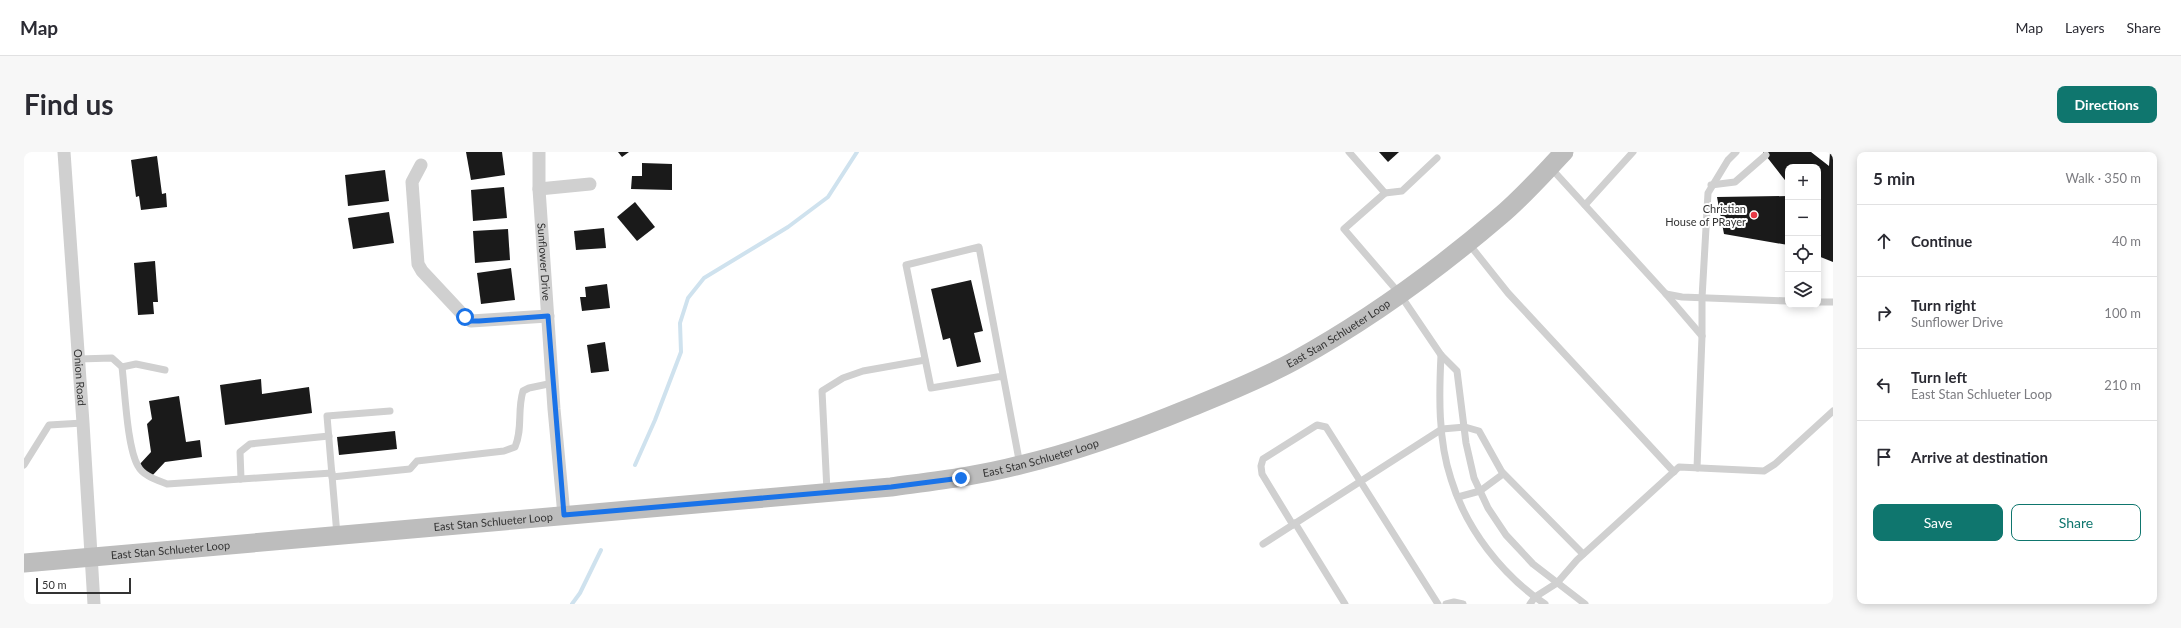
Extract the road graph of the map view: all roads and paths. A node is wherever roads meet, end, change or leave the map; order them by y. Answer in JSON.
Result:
{"nodes":[{"id":1,"x":64,"y":152,"type":"edge"},
{"id":2,"x":539,"y":152,"type":"edge"},
{"id":3,"x":1349,"y":152,"type":"edge"},
{"id":4,"x":1564,"y":152,"type":"edge"},
{"id":5,"x":1633,"y":152,"type":"edge"},
{"id":6,"x":1736,"y":152,"type":"edge"},
{"id":7,"x":1766,"y":155,"type":"dead end"},
{"id":8,"x":1437,"y":158,"type":"dead end"},
{"id":9,"x":421,"y":165,"type":"dead end"},
{"id":10,"x":1550,"y":166,"type":"junction"},
{"id":11,"x":590,"y":184,"type":"dead end"},
{"id":12,"x":1711,"y":184,"type":"junction"},
{"id":13,"x":539,"y":189,"type":"junction"},
{"id":14,"x":1385,"y":193,"type":"junction"},
{"id":15,"x":1585,"y":205,"type":"junction"},
{"id":16,"x":1467,"y":242,"type":"junction"},
{"id":17,"x":1399,"y":293,"type":"junction"},
{"id":18,"x":1666,"y":294,"type":"junction"},
{"id":19,"x":1702,"y":298,"type":"junction"},
{"id":20,"x":1785,"y":301,"type":"edge"},
{"id":21,"x":1821,"y":302,"type":"edge"},
{"id":22,"x":1833,"y":302,"type":"edge"},
{"id":23,"x":548,"y":316,"type":"junction"},
{"id":24,"x":1702,"y":336,"type":"junction"},
{"id":25,"x":1441,"y":355,"type":"junction"},
{"id":26,"x":79,"y":359,"type":"junction"},
{"id":27,"x":925,"y":360,"type":"junction"},
{"id":28,"x":122,"y":367,"type":"junction"},
{"id":29,"x":165,"y":370,"type":"dead end"},
{"id":30,"x":1003,"y":376,"type":"junction"},
{"id":31,"x":552,"y":383,"type":"junction"},
{"id":32,"x":390,"y":411,"type":"dead end"},
{"id":33,"x":1833,"y":411,"type":"edge"},
{"id":34,"x":84,"y":423,"type":"junction"},
{"id":35,"x":1465,"y":427,"type":"junction"},
{"id":36,"x":1442,"y":429,"type":"junction"},
{"id":37,"x":329,"y":436,"type":"junction"},
{"id":38,"x":24,"y":465,"type":"edge"},
{"id":39,"x":1020,"y":465,"type":"junction"},
{"id":40,"x":1697,"y":468,"type":"junction"},
{"id":41,"x":1674,"y":472,"type":"junction"},
{"id":42,"x":1503,"y":473,"type":"junction"},
{"id":43,"x":332,"y":475,"type":"junction"},
{"id":44,"x":241,"y":479,"type":"junction"},
{"id":45,"x":1361,"y":481,"type":"junction"},
{"id":46,"x":1480,"y":491,"type":"junction"},
{"id":47,"x":828,"y":493,"type":"junction"},
{"id":48,"x":1458,"y":496,"type":"junction"},
{"id":49,"x":564,"y":515,"type":"junction"},
{"id":50,"x":1294,"y":524,"type":"junction"},
{"id":51,"x":337,"y":536,"type":"junction"},
{"id":52,"x":1263,"y":544,"type":"dead end"},
{"id":53,"x":1583,"y":554,"type":"junction"},
{"id":54,"x":90,"y":556,"type":"junction"},
{"id":55,"x":24,"y":563,"type":"edge"},
{"id":56,"x":1557,"y":583,"type":"junction"},
{"id":57,"x":1535,"y":597,"type":"junction"},
{"id":58,"x":94,"y":604,"type":"edge"},
{"id":59,"x":1345,"y":604,"type":"edge"},
{"id":60,"x":1438,"y":604,"type":"edge"},
{"id":61,"x":1446,"y":604,"type":"edge"},
{"id":62,"x":1463,"y":604,"type":"edge"},
{"id":63,"x":1530,"y":604,"type":"edge"},
{"id":64,"x":1545,"y":604,"type":"edge"},
{"id":65,"x":1585,"y":604,"type":"edge"}],
"edges":[{"from":1,"to":26,"type":"street","name":"Onion Road"},
{"from":2,"to":13,"type":"street","name":"Sunflower Drive"},
{"from":3,"to":14,"type":"lane"},
{"from":4,"to":10,"type":"main road","name":"East Stan Schlueter Loop"},
{"from":5,"to":15,"type":"lane"},
{"from":6,"to":12,"type":"lane"},
{"from":7,"to":12,"type":"lane"},
{"from":8,"to":14,"type":"lane"},
{"from":9,"to":23,"type":"street"},
{"from":10,"to":15,"type":"lane"},
{"from":10,"to":16,"type":"main road","name":"East Stan Schlueter Loop"},
{"from":11,"to":13,"type":"street"},
{"from":12,"to":19,"type":"lane"},
{"from":13,"to":23,"type":"street","name":"Sunflower Drive"},
{"from":14,"to":17,"type":"lane"},
{"from":15,"to":18,"type":"lane"},
{"from":16,"to":17,"type":"main road","name":"East Stan Schlueter Loop"},
{"from":16,"to":41,"type":"lane"},
{"from":17,"to":25,"type":"lane"},
{"from":17,"to":39,"type":"main road","name":"East Stan Schlueter Loop"},
{"from":18,"to":19,"type":"lane"},
{"from":18,"to":24,"type":"lane"},
{"from":19,"to":20,"type":"lane"},
{"from":19,"to":24,"type":"lane"},
{"from":21,"to":22,"type":"lane"},
{"from":23,"to":31,"type":"street","name":"Sunflower Drive"},
{"from":24,"to":40,"type":"lane"},
{"from":25,"to":35,"type":"lane"},
{"from":25,"to":36,"type":"lane"},
{"from":26,"to":28,"type":"lane"},
{"from":26,"to":34,"type":"street","name":"Onion Road"},
{"from":27,"to":30,"type":"lane"},
{"from":27,"to":30,"type":"lane"},
{"from":27,"to":47,"type":"lane"},
{"from":28,"to":29,"type":"lane"},
{"from":28,"to":44,"type":"lane"},
{"from":30,"to":39,"type":"lane"},
{"from":31,"to":43,"type":"lane"},
{"from":31,"to":49,"type":"street","name":"Sunflower Drive"},
{"from":32,"to":37,"type":"lane"},
{"from":33,"to":40,"type":"lane"},
{"from":34,"to":38,"type":"lane"},
{"from":34,"to":54,"type":"street","name":"Onion Road"},
{"from":35,"to":36,"type":"lane"},
{"from":35,"to":42,"type":"lane"},
{"from":35,"to":46,"type":"lane"},
{"from":36,"to":45,"type":"lane"},
{"from":36,"to":48,"type":"lane"},
{"from":37,"to":43,"type":"lane"},
{"from":37,"to":44,"type":"lane"},
{"from":39,"to":47,"type":"main road","name":"East Stan Schlueter Loop"},
{"from":40,"to":41,"type":"lane"},
{"from":41,"to":53,"type":"lane"},
{"from":42,"to":46,"type":"lane"},
{"from":42,"to":53,"type":"lane"},
{"from":43,"to":44,"type":"lane"},
{"from":43,"to":51,"type":"lane"},
{"from":45,"to":50,"type":"lane"},
{"from":45,"to":50,"type":"lane"},
{"from":45,"to":60,"type":"lane"},
{"from":46,"to":48,"type":"lane"},
{"from":46,"to":56,"type":"lane"},
{"from":47,"to":49,"type":"main road","name":"East Stan Schlueter Loop"},
{"from":48,"to":57,"type":"lane"},
{"from":49,"to":51,"type":"main road","name":"East Stan Schlueter Loop"},
{"from":50,"to":52,"type":"lane"},
{"from":50,"to":59,"type":"lane"},
{"from":51,"to":54,"type":"main road","name":"East Stan Schlueter Loop"},
{"from":53,"to":56,"type":"lane"},
{"from":54,"to":55,"type":"main road","name":"East Stan Schlueter Loop"},
{"from":54,"to":58,"type":"street","name":"Onion Road"},
{"from":56,"to":57,"type":"lane"},
{"from":56,"to":65,"type":"lane"},
{"from":57,"to":63,"type":"lane"},
{"from":57,"to":64,"type":"lane"},
{"from":61,"to":62,"type":"lane"}]}
